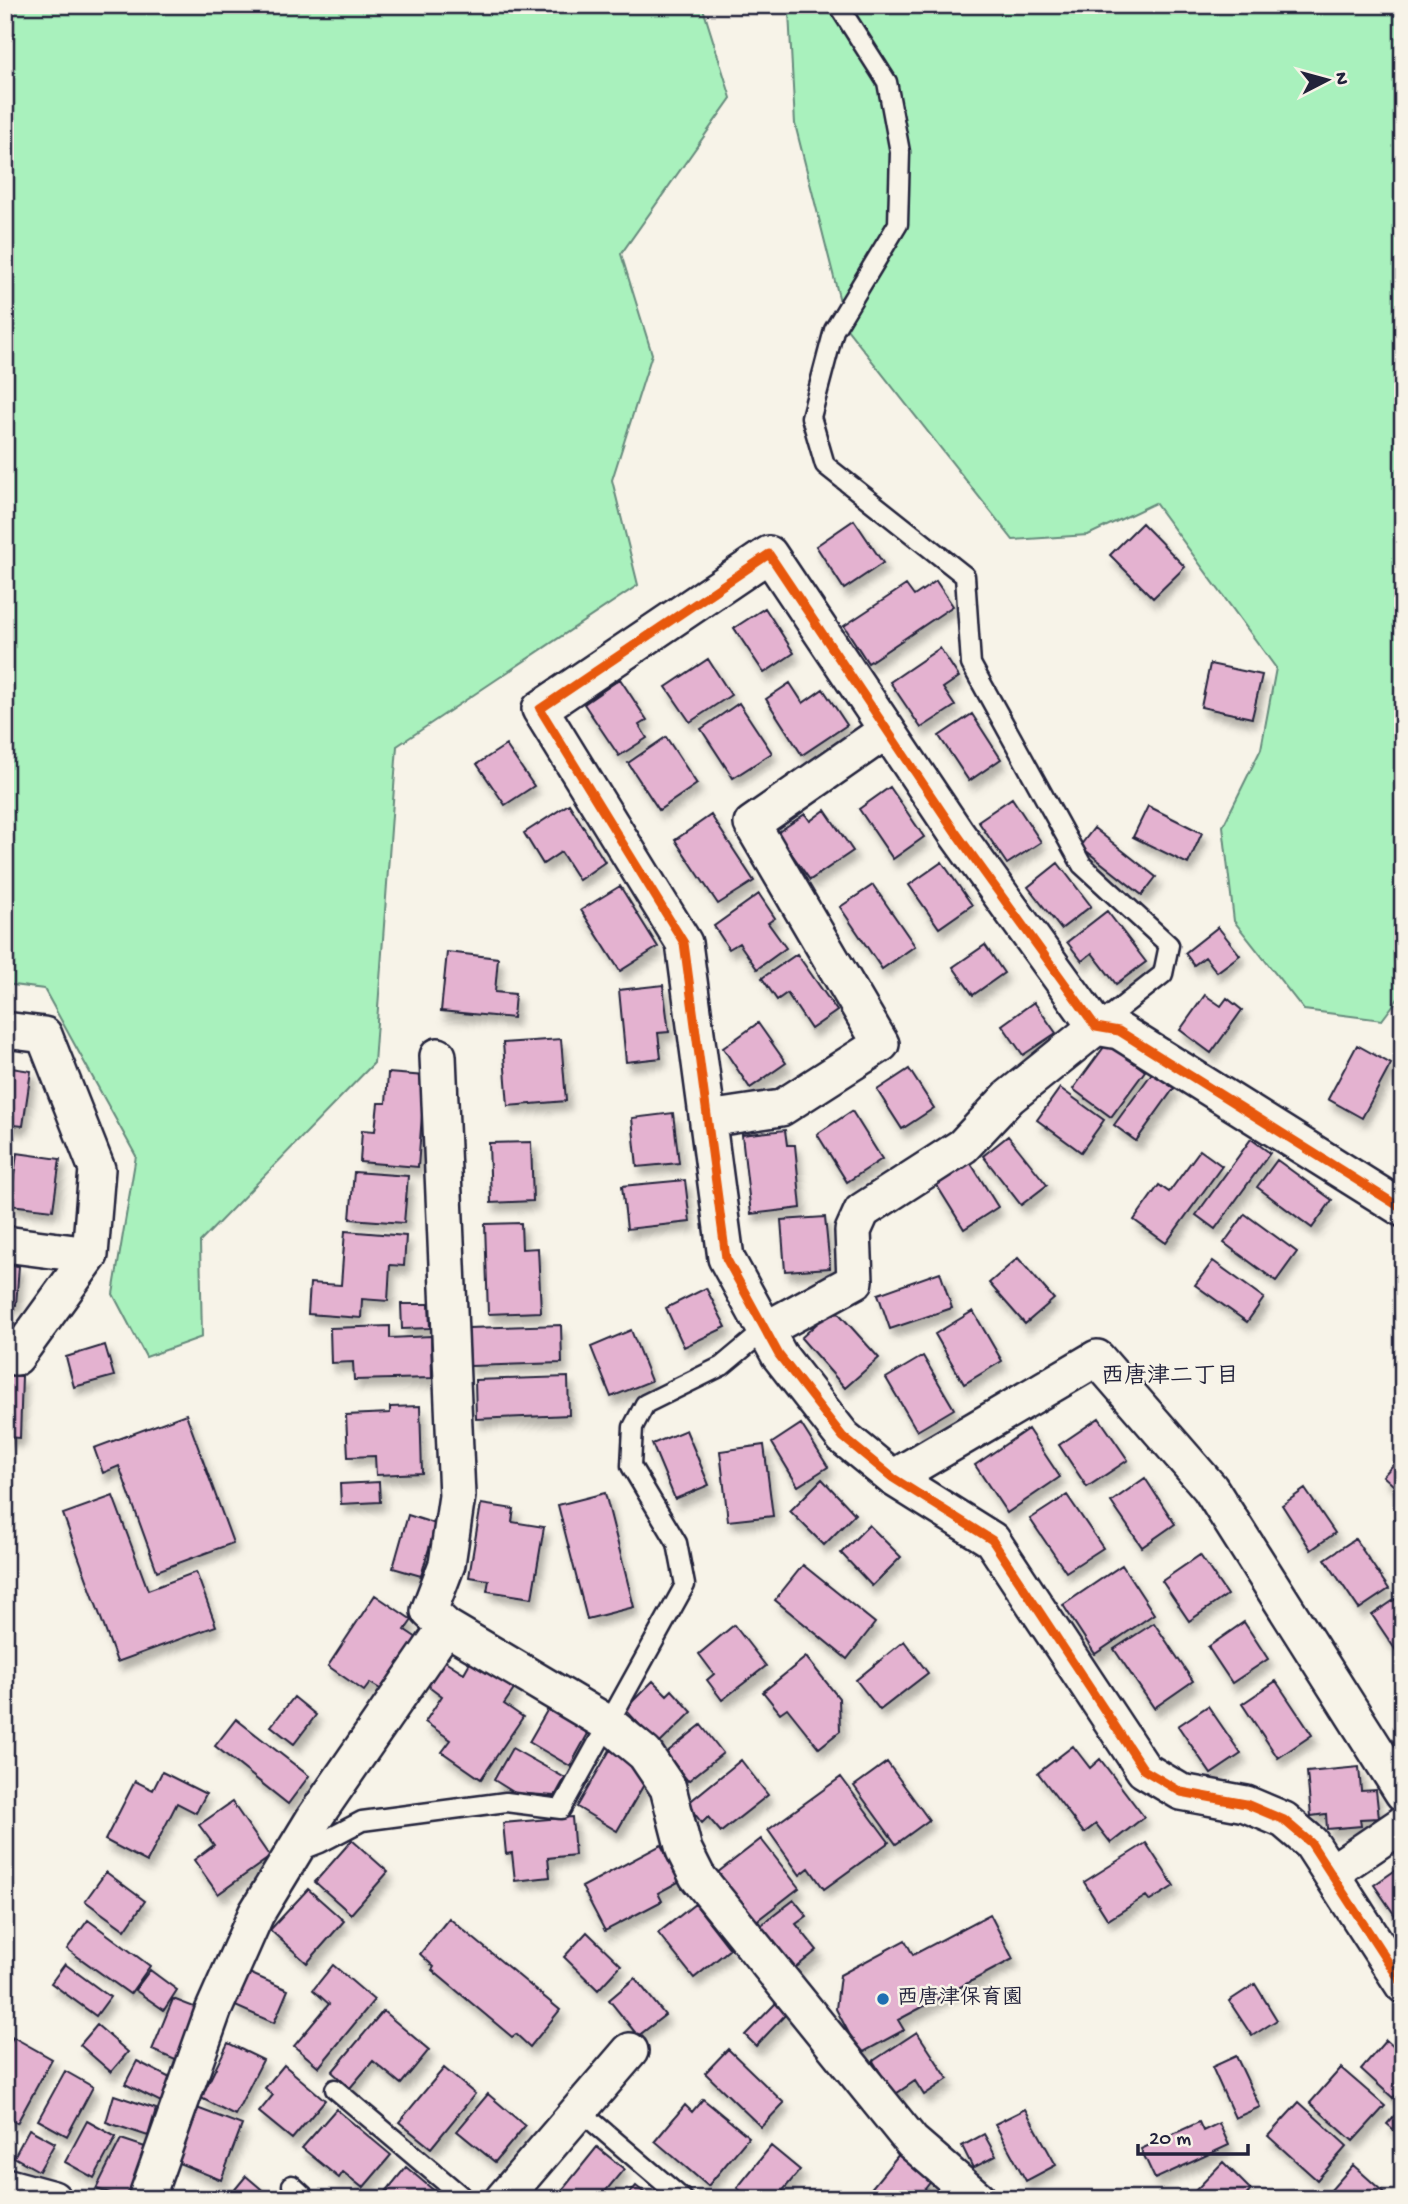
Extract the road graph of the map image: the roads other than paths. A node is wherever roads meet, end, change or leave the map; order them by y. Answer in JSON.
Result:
{"nodes":[{"id":1,"x":838,"y":5,"type":"edge"},
{"id":2,"x":887,"y":730,"type":"junction"},
{"id":3,"x":1096,"y":1027,"type":"junction"},
{"id":4,"x":5,"y":1030,"type":"edge"},
{"id":5,"x":438,"y":1056,"type":"dead end"},
{"id":6,"x":708,"y":1119,"type":"junction"},
{"id":7,"x":1403,"y":1209,"type":"edge"},
{"id":8,"x":5,"y":1244,"type":"edge"},
{"id":9,"x":90,"y":1255,"type":"junction"},
{"id":10,"x":765,"y":1330,"type":"junction"},
{"id":11,"x":5,"y":1356,"type":"edge"},
{"id":12,"x":893,"y":1478,"type":"junction"},
{"id":13,"x":446,"y":1627,"type":"junction"},
{"id":14,"x":609,"y":1724,"type":"junction"},
{"id":15,"x":1403,"y":1793,"type":"edge"},
{"id":16,"x":1403,"y":1824,"type":"edge"},
{"id":17,"x":295,"y":1853,"type":"junction"},
{"id":18,"x":1331,"y":1873,"type":"junction"},
{"id":19,"x":1403,"y":1985,"type":"edge"},
{"id":20,"x":630,"y":2051,"type":"dead end"},
{"id":21,"x":335,"y":2089,"type":"dead end"},
{"id":22,"x":579,"y":2110,"type":"junction"},
{"id":23,"x":292,"y":2185,"type":"dead end"},
{"id":24,"x":5,"y":2186,"type":"edge"},
{"id":25,"x":504,"y":2198,"type":"edge"},
{"id":26,"x":53,"y":2199,"type":"edge"},
{"id":27,"x":146,"y":2199,"type":"edge"},
{"id":28,"x":307,"y":2199,"type":"edge"},
{"id":29,"x":466,"y":2199,"type":"edge"},
{"id":30,"x":683,"y":2199,"type":"edge"},
{"id":31,"x":978,"y":2199,"type":"edge"}],
"edges":[{"from":1,"to":3,"type":"lane"},
{"from":2,"to":3,"type":"street"},
{"from":2,"to":6,"type":"street"},
{"from":2,"to":6,"type":"street"},
{"from":3,"to":7,"type":"street"},
{"from":3,"to":10,"type":"street"},
{"from":4,"to":9,"type":"street"},
{"from":5,"to":13,"type":"street"},
{"from":6,"to":10,"type":"street"},
{"from":8,"to":9,"type":"street"},
{"from":9,"to":11,"type":"street"},
{"from":10,"to":12,"type":"street"},
{"from":10,"to":14,"type":"lane"},
{"from":12,"to":15,"type":"street"},
{"from":12,"to":18,"type":"street"},
{"from":13,"to":14,"type":"street"},
{"from":13,"to":17,"type":"street"},
{"from":14,"to":17,"type":"lane"},
{"from":14,"to":31,"type":"street"},
{"from":16,"to":18,"type":"street"},
{"from":17,"to":27,"type":"street"},
{"from":18,"to":19,"type":"street"},
{"from":20,"to":22,"type":"street"},
{"from":21,"to":29,"type":"lane"},
{"from":22,"to":25,"type":"street"},
{"from":22,"to":30,"type":"lane"},
{"from":23,"to":28,"type":"lane"},
{"from":24,"to":26,"type":"street"}]}
